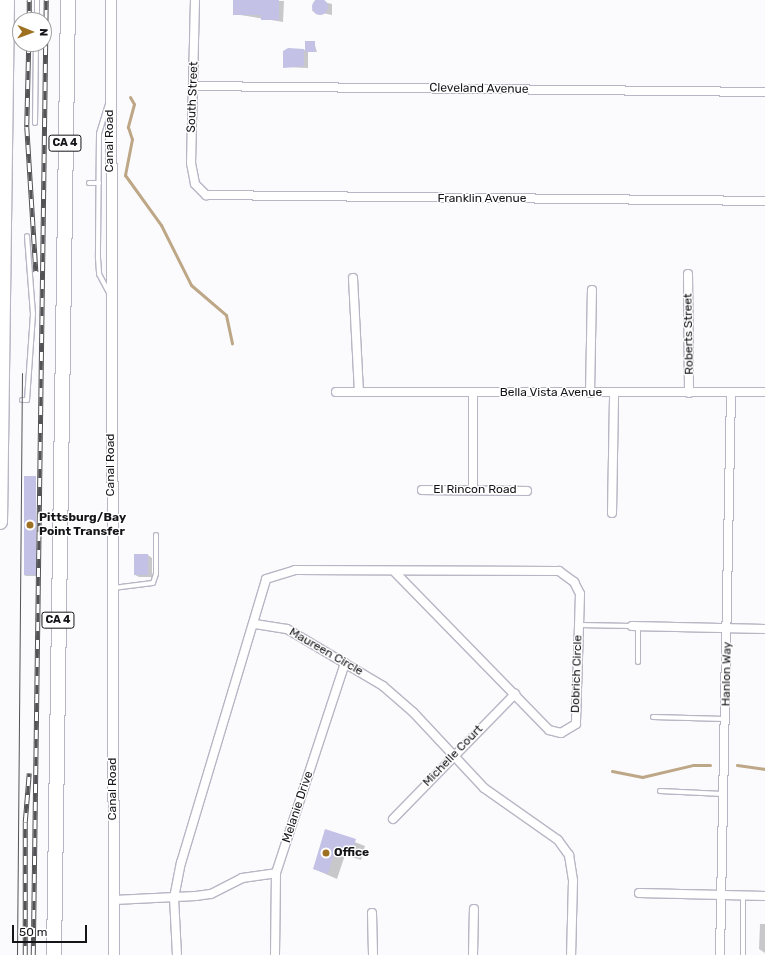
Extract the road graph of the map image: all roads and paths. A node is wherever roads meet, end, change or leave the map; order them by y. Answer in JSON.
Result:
{"nodes":[{"id":1,"x":2,"y":0,"type":"edge"},
{"id":2,"x":7,"y":0,"type":"edge"},
{"id":3,"x":37,"y":0,"type":"edge"},
{"id":4,"x":68,"y":0,"type":"edge"},
{"id":5,"x":111,"y":0,"type":"edge"},
{"id":6,"x":195,"y":0,"type":"edge"},
{"id":7,"x":37,"y":12,"type":"edge"},
{"id":8,"x":36,"y":52,"type":"edge"},
{"id":9,"x":6,"y":55,"type":"junction"},
{"id":10,"x":194,"y":86,"type":"junction"},
{"id":11,"x":765,"y":92,"type":"edge"},
{"id":12,"x":110,"y":102,"type":"junction"},
{"id":13,"x":35,"y":123,"type":"dead end"},
{"id":14,"x":89,"y":183,"type":"dead end"},
{"id":15,"x":99,"y":183,"type":"junction"},
{"id":16,"x":200,"y":192,"type":"joint"},
{"id":17,"x":765,"y":201,"type":"edge"},
{"id":18,"x":27,"y":236,"type":"dead end"},
{"id":19,"x":688,"y":274,"type":"dead end"},
{"id":20,"x":353,"y":278,"type":"dead end"},
{"id":21,"x":592,"y":290,"type":"dead end"},
{"id":22,"x":110,"y":295,"type":"junction"},
{"id":23,"x":336,"y":392,"type":"dead end"},
{"id":24,"x":360,"y":392,"type":"junction"},
{"id":25,"x":731,"y":392,"type":"junction"},
{"id":26,"x":765,"y":392,"type":"edge"},
{"id":27,"x":473,"y":393,"type":"junction"},
{"id":28,"x":590,"y":393,"type":"junction"},
{"id":29,"x":689,"y":393,"type":"junction"},
{"id":30,"x":614,"y":394,"type":"junction"},
{"id":31,"x":22,"y":400,"type":"dead end"},
{"id":32,"x":422,"y":490,"type":"dead end"},
{"id":33,"x":473,"y":490,"type":"junction"},
{"id":34,"x":527,"y":491,"type":"dead end"},
{"id":35,"x":612,"y":513,"type":"dead end"},
{"id":36,"x":0,"y":522,"type":"edge"},
{"id":37,"x":156,"y":536,"type":"dead end"},
{"id":38,"x":396,"y":572,"type":"junction"},
{"id":39,"x":112,"y":588,"type":"junction"},
{"id":40,"x":255,"y":624,"type":"junction"},
{"id":41,"x":579,"y":625,"type":"junction"},
{"id":42,"x":635,"y":626,"type":"junction"},
{"id":43,"x":728,"y":629,"type":"junction"},
{"id":44,"x":765,"y":629,"type":"edge"},
{"id":45,"x":638,"y":662,"type":"dead end"},
{"id":46,"x":345,"y":663,"type":"junction"},
{"id":47,"x":515,"y":694,"type":"junction"},
{"id":48,"x":653,"y":717,"type":"dead end"},
{"id":49,"x":726,"y":719,"type":"junction"},
{"id":50,"x":453,"y":754,"type":"junction"},
{"id":51,"x":660,"y":792,"type":"dead end"},
{"id":52,"x":724,"y":794,"type":"junction"},
{"id":53,"x":393,"y":819,"type":"dead end"},
{"id":54,"x":276,"y":873,"type":"junction"},
{"id":55,"x":639,"y":893,"type":"dead end"},
{"id":56,"x":721,"y":895,"type":"junction"},
{"id":57,"x":743,"y":896,"type":"junction"},
{"id":58,"x":765,"y":896,"type":"edge"},
{"id":59,"x":174,"y":898,"type":"junction"},
{"id":60,"x":114,"y":900,"type":"junction"},
{"id":61,"x":474,"y":909,"type":"dead end"},
{"id":62,"x":372,"y":913,"type":"dead end"},
{"id":63,"x":54,"y":955,"type":"edge"},
{"id":64,"x":114,"y":955,"type":"edge"},
{"id":65,"x":177,"y":955,"type":"edge"},
{"id":66,"x":275,"y":955,"type":"edge"},
{"id":67,"x":373,"y":955,"type":"edge"},
{"id":68,"x":473,"y":955,"type":"edge"},
{"id":69,"x":571,"y":955,"type":"edge"},
{"id":70,"x":720,"y":955,"type":"edge"},
{"id":71,"x":743,"y":955,"type":"edge"}],
"edges":[{"from":1,"to":9,"type":"highway"},
{"from":2,"to":9,"type":"highway"},
{"from":3,"to":7,"type":"lane"},
{"from":4,"to":63,"type":"highway","number":"CA 4"},
{"from":5,"to":12,"type":"street","name":"Canal Road"},
{"from":6,"to":10,"type":"street","name":"South Street"},
{"from":8,"to":13,"type":"lane"},
{"from":9,"to":36,"type":"highway"},
{"from":10,"to":11,"type":"street","name":"Cleveland Avenue"},
{"from":10,"to":16,"type":"street","name":"South Street"},
{"from":12,"to":15,"type":"lane"},
{"from":12,"to":22,"type":"street","name":"Canal Road"},
{"from":14,"to":15,"type":"lane"},
{"from":15,"to":22,"type":"lane"},
{"from":16,"to":17,"type":"street","name":"Franklin Avenue"},
{"from":18,"to":31,"type":"lane"},
{"from":19,"to":29,"type":"street","name":"Roberts Street"},
{"from":20,"to":24,"type":"street"},
{"from":21,"to":28,"type":"street"},
{"from":22,"to":39,"type":"street","name":"Canal Road"},
{"from":23,"to":24,"type":"street","name":"Bella Vista Avenue"},
{"from":24,"to":27,"type":"street","name":"Bella Vista Avenue"},
{"from":25,"to":26,"type":"street","name":"Bella Vista Avenue"},
{"from":25,"to":29,"type":"street","name":"Bella Vista Avenue"},
{"from":25,"to":43,"type":"street","name":"Hanlon Way"},
{"from":27,"to":28,"type":"street","name":"Bella Vista Avenue"},
{"from":27,"to":33,"type":"street"},
{"from":28,"to":30,"type":"street","name":"Bella Vista Avenue"},
{"from":29,"to":30,"type":"street","name":"Bella Vista Avenue"},
{"from":30,"to":35,"type":"street"},
{"from":32,"to":33,"type":"street","name":"El Rincon Road"},
{"from":33,"to":34,"type":"street","name":"El Rincon Road"},
{"from":37,"to":39,"type":"lane"},
{"from":38,"to":40,"type":"street","name":"Dobrich Circle"},
{"from":38,"to":41,"type":"street","name":"Dobrich Circle"},
{"from":38,"to":47,"type":"street","name":"Dobrich Circle"},
{"from":39,"to":60,"type":"street","name":"Canal Road"},
{"from":40,"to":46,"type":"street","name":"Maureen Circle"},
{"from":40,"to":59,"type":"street"},
{"from":41,"to":42,"type":"lane"},
{"from":41,"to":47,"type":"street","name":"Dobrich Circle"},
{"from":42,"to":43,"type":"street"},
{"from":42,"to":45,"type":"lane"},
{"from":43,"to":44,"type":"street"},
{"from":43,"to":49,"type":"street","name":"Hanlon Way"},
{"from":46,"to":50,"type":"street","name":"Maureen Circle"},
{"from":46,"to":54,"type":"street","name":"Melanie Drive"},
{"from":47,"to":50,"type":"street","name":"Michelle Court"},
{"from":48,"to":49,"type":"lane"},
{"from":49,"to":52,"type":"street","name":"Hanlon Way"},
{"from":50,"to":53,"type":"street","name":"Michelle Court"},
{"from":50,"to":69,"type":"street","name":"Maureen Circle"},
{"from":51,"to":52,"type":"lane"},
{"from":52,"to":56,"type":"street","name":"Hanlon Way"},
{"from":54,"to":59,"type":"street"},
{"from":54,"to":66,"type":"street","name":"Melanie Drive"},
{"from":55,"to":56,"type":"street"},
{"from":56,"to":57,"type":"street"},
{"from":56,"to":70,"type":"street","name":"Hanlon Way"},
{"from":57,"to":58,"type":"street"},
{"from":57,"to":71,"type":"lane"},
{"from":59,"to":60,"type":"street"},
{"from":59,"to":65,"type":"street"},
{"from":60,"to":64,"type":"street","name":"Canal Road"},
{"from":61,"to":68,"type":"street"},
{"from":62,"to":67,"type":"street"}]}
